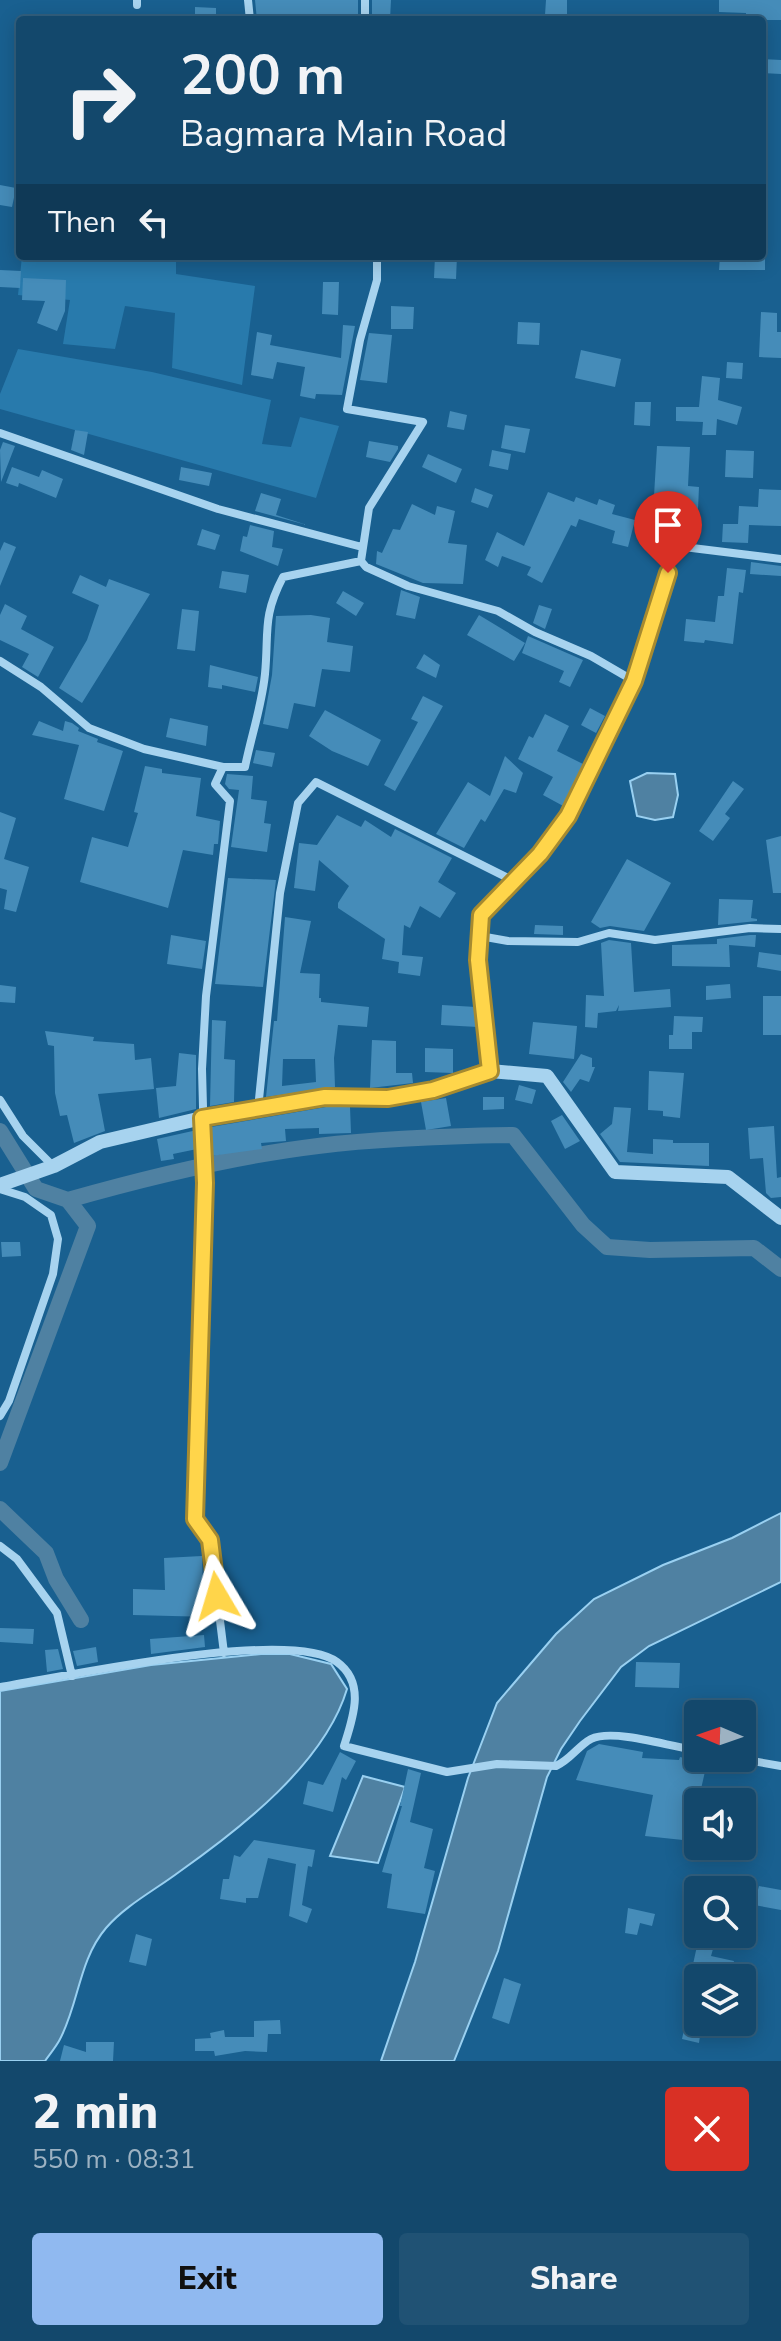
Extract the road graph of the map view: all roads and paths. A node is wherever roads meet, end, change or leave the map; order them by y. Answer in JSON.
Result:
{"nodes":[{"id":1,"x":377,"y":260,"type":"edge"},
{"id":2,"x":0,"y":433,"type":"edge"},
{"id":3,"x":362,"y":547,"type":"junction"},
{"id":4,"x":781,"y":559,"type":"edge"},
{"id":5,"x":361,"y":561,"type":"junction"},
{"id":6,"x":0,"y":661,"type":"edge"},
{"id":7,"x":634,"y":681,"type":"junction"},
{"id":8,"x":223,"y":767,"type":"junction"},
{"id":9,"x":514,"y":881,"type":"junction"},
{"id":10,"x":781,"y":929,"type":"edge"},
{"id":11,"x":480,"y":936,"type":"junction"},
{"id":12,"x":490,"y":1071,"type":"junction"},
{"id":13,"x":0,"y":1100,"type":"edge"},
{"id":14,"x":258,"y":1109,"type":"junction"},
{"id":15,"x":202,"y":1118,"type":"junction"},
{"id":16,"x":48,"y":1167,"type":"junction"},
{"id":17,"x":3,"y":1186,"type":"edge"},
{"id":18,"x":781,"y":1218,"type":"edge"},
{"id":19,"x":0,"y":1416,"type":"edge"},
{"id":20,"x":0,"y":1546,"type":"edge"},
{"id":21,"x":224,"y":1653,"type":"junction"},
{"id":22,"x":72,"y":1676,"type":"junction"},
{"id":23,"x":0,"y":1687,"type":"edge"},
{"id":24,"x":684,"y":1749,"type":"edge"},
{"id":25,"x":756,"y":1762,"type":"edge"},
{"id":26,"x":781,"y":1766,"type":"edge"}],
"edges":[{"from":1,"to":3,"type":"street"},
{"from":2,"to":3,"type":"street"},
{"from":3,"to":5,"type":"street"},
{"from":4,"to":7,"type":"street"},
{"from":5,"to":7,"type":"street"},
{"from":5,"to":8,"type":"street"},
{"from":6,"to":8,"type":"street"},
{"from":7,"to":9,"type":"street"},
{"from":8,"to":15,"type":"street"},
{"from":9,"to":11,"type":"street"},
{"from":9,"to":14,"type":"street"},
{"from":10,"to":11,"type":"street"},
{"from":11,"to":12,"type":"street"},
{"from":12,"to":14,"type":"street"},
{"from":12,"to":18,"type":"street"},
{"from":13,"to":16,"type":"street"},
{"from":14,"to":15,"type":"street"},
{"from":15,"to":16,"type":"street"},
{"from":15,"to":21,"type":"street"},
{"from":16,"to":17,"type":"street"},
{"from":17,"to":19,"type":"street"},
{"from":20,"to":22,"type":"street"},
{"from":21,"to":22,"type":"street"},
{"from":21,"to":24,"type":"street"},
{"from":22,"to":23,"type":"street"},
{"from":25,"to":26,"type":"street"}]}
